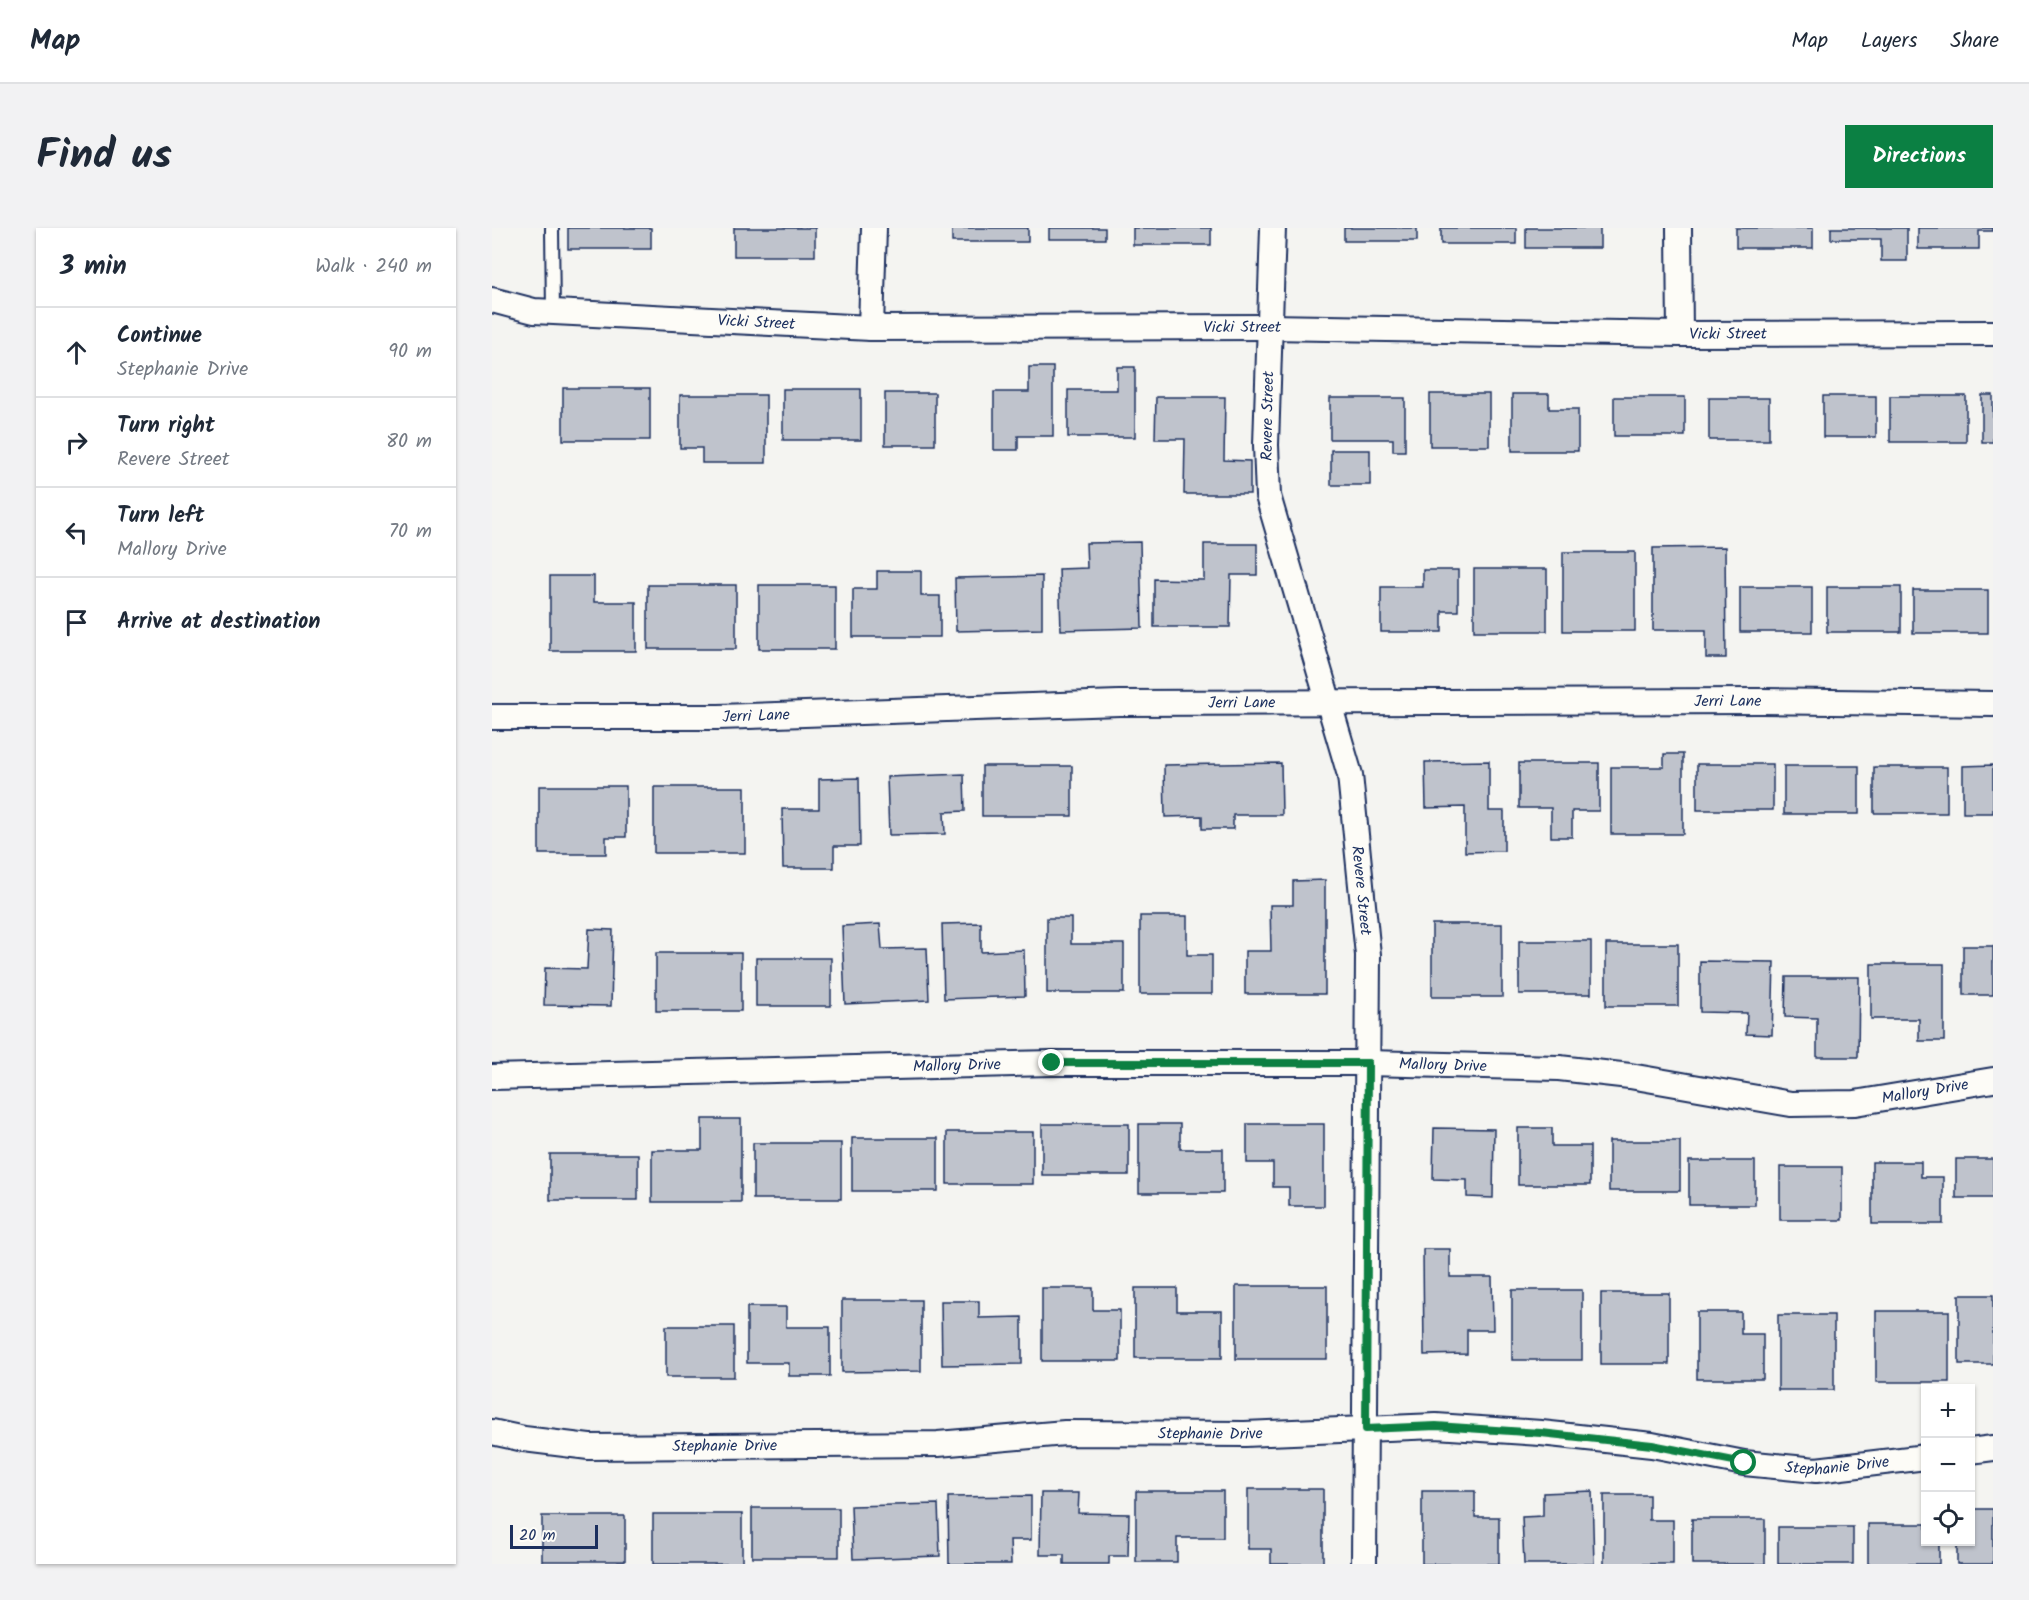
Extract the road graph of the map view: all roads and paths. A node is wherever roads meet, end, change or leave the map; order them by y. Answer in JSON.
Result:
{"nodes":[{"id":1,"x":552,"y":228,"type":"edge"},
{"id":2,"x":874,"y":228,"type":"edge"},
{"id":3,"x":1273,"y":228,"type":"edge"},
{"id":4,"x":1679,"y":228,"type":"edge"},
{"id":5,"x":492,"y":300,"type":"edge"},
{"id":6,"x":553,"y":312,"type":"junction"},
{"id":7,"x":1269,"y":327,"type":"junction"},
{"id":8,"x":871,"y":328,"type":"junction"},
{"id":9,"x":1993,"y":333,"type":"edge"},
{"id":10,"x":1680,"y":334,"type":"junction"},
{"id":11,"x":1329,"y":702,"type":"junction"},
{"id":12,"x":1993,"y":704,"type":"edge"},
{"id":13,"x":492,"y":717,"type":"edge"},
{"id":14,"x":1368,"y":1063,"type":"junction"},
{"id":15,"x":492,"y":1077,"type":"edge"},
{"id":16,"x":1993,"y":1080,"type":"edge"},
{"id":17,"x":1366,"y":1429,"type":"junction"},
{"id":18,"x":492,"y":1432,"type":"edge"},
{"id":19,"x":1993,"y":1448,"type":"edge"},
{"id":20,"x":1975,"y":1450,"type":"edge"},
{"id":21,"x":1921,"y":1457,"type":"edge"},
{"id":22,"x":1364,"y":1564,"type":"edge"}],
"edges":[{"from":1,"to":6,"type":"lane"},
{"from":2,"to":8,"type":"street"},
{"from":3,"to":7,"type":"street","name":"Revere Street"},
{"from":4,"to":10,"type":"street"},
{"from":5,"to":6,"type":"street","name":"Vicki Street"},
{"from":6,"to":8,"type":"street","name":"Vicki Street"},
{"from":7,"to":8,"type":"street","name":"Vicki Street"},
{"from":7,"to":10,"type":"street","name":"Vicki Street"},
{"from":7,"to":11,"type":"street","name":"Revere Street"},
{"from":9,"to":10,"type":"street","name":"Vicki Street"},
{"from":11,"to":12,"type":"street","name":"Jerri Lane"},
{"from":11,"to":13,"type":"street","name":"Jerri Lane"},
{"from":11,"to":14,"type":"street","name":"Revere Street"},
{"from":14,"to":15,"type":"street","name":"Mallory Drive"},
{"from":14,"to":16,"type":"street","name":"Mallory Drive"},
{"from":14,"to":17,"type":"street","name":"Revere Street"},
{"from":17,"to":18,"type":"street","name":"Stephanie Drive"},
{"from":17,"to":21,"type":"street","name":"Stephanie Drive"},
{"from":17,"to":22,"type":"street","name":"Revere Street"},
{"from":19,"to":20,"type":"street"}]}
